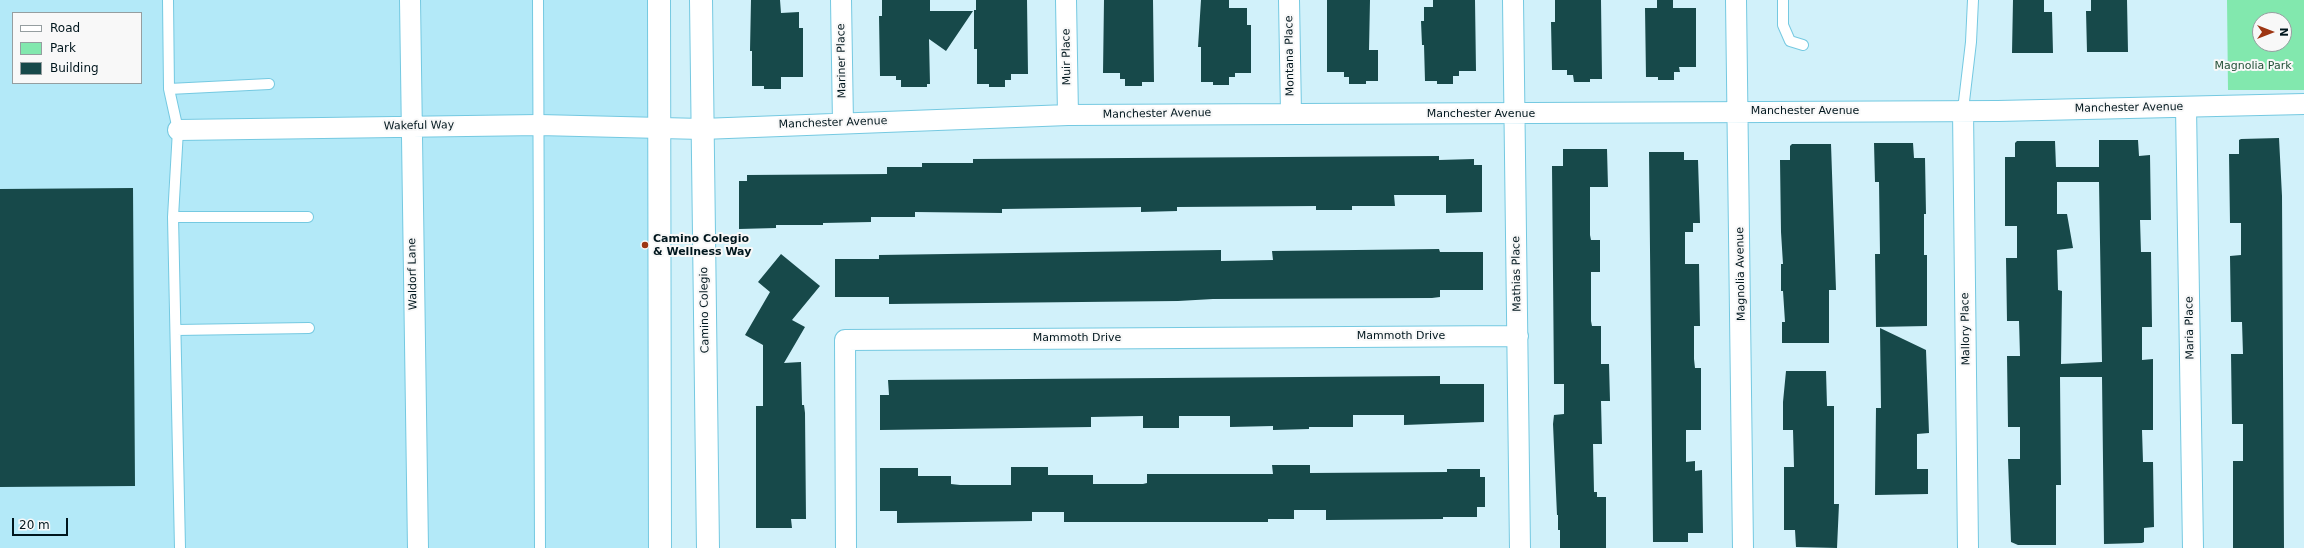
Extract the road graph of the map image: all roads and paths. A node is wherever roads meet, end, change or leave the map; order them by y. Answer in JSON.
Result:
{"nodes":[{"id":1,"x":168,"y":0,"type":"edge"},
{"id":2,"x":410,"y":0,"type":"edge"},
{"id":3,"x":538,"y":0,"type":"edge"},
{"id":4,"x":659,"y":0,"type":"edge"},
{"id":5,"x":701,"y":0,"type":"edge"},
{"id":6,"x":841,"y":0,"type":"edge"},
{"id":7,"x":1066,"y":0,"type":"edge"},
{"id":8,"x":1289,"y":0,"type":"edge"},
{"id":9,"x":1513,"y":0,"type":"edge"},
{"id":10,"x":1736,"y":0,"type":"edge"},
{"id":11,"x":1783,"y":0,"type":"edge"},
{"id":12,"x":1973,"y":0,"type":"edge"},
{"id":13,"x":1802,"y":45,"type":"dead end"},
{"id":14,"x":268,"y":84,"type":"dead end"},
{"id":15,"x":169,"y":89,"type":"junction"},
{"id":16,"x":2304,"y":104,"type":"edge"},
{"id":17,"x":2186,"y":107,"type":"junction"},
{"id":18,"x":1963,"y":110,"type":"junction"},
{"id":19,"x":1739,"y":111,"type":"junction"},
{"id":20,"x":1291,"y":113,"type":"junction"},
{"id":21,"x":1515,"y":114,"type":"junction"},
{"id":22,"x":1068,"y":115,"type":"junction"},
{"id":23,"x":843,"y":123,"type":"junction"},
{"id":24,"x":539,"y":125,"type":"junction"},
{"id":25,"x":411,"y":126,"type":"junction"},
{"id":26,"x":659,"y":128,"type":"junction"},
{"id":27,"x":702,"y":129,"type":"junction"},
{"id":28,"x":178,"y":130,"type":"junction"},
{"id":29,"x":173,"y":217,"type":"junction"},
{"id":30,"x":308,"y":217,"type":"dead end"},
{"id":31,"x":309,"y":328,"type":"dead end"},
{"id":32,"x":176,"y":330,"type":"junction"},
{"id":33,"x":1518,"y":336,"type":"junction"},
{"id":34,"x":180,"y":548,"type":"edge"},
{"id":35,"x":418,"y":548,"type":"edge"},
{"id":36,"x":540,"y":548,"type":"edge"},
{"id":37,"x":660,"y":548,"type":"edge"},
{"id":38,"x":708,"y":548,"type":"edge"},
{"id":39,"x":846,"y":548,"type":"edge"},
{"id":40,"x":1520,"y":548,"type":"edge"},
{"id":41,"x":1743,"y":548,"type":"edge"},
{"id":42,"x":1968,"y":548,"type":"edge"},
{"id":43,"x":2193,"y":548,"type":"edge"}],
"edges":[{"from":1,"to":15,"type":"lane"},
{"from":2,"to":25,"type":"street","name":"Waldorf Lane"},
{"from":3,"to":24,"type":"lane"},
{"from":4,"to":26,"type":"street"},
{"from":5,"to":27,"type":"street","name":"Camino Colegio"},
{"from":6,"to":23,"type":"street","name":"Mariner Place"},
{"from":7,"to":22,"type":"street","name":"Muir Place"},
{"from":8,"to":20,"type":"street","name":"Montana Place"},
{"from":9,"to":21,"type":"street","name":"Mathias Place"},
{"from":10,"to":19,"type":"street","name":"Magnolia Avenue"},
{"from":11,"to":13,"type":"lane"},
{"from":12,"to":18,"type":"lane"},
{"from":14,"to":15,"type":"lane"},
{"from":15,"to":28,"type":"lane"},
{"from":16,"to":17,"type":"street","name":"Manchester Avenue"},
{"from":17,"to":18,"type":"street","name":"Manchester Avenue"},
{"from":17,"to":43,"type":"street","name":"Maria Place"},
{"from":18,"to":19,"type":"street","name":"Manchester Avenue"},
{"from":18,"to":42,"type":"street","name":"Mallory Place"},
{"from":19,"to":21,"type":"street","name":"Manchester Avenue"},
{"from":19,"to":41,"type":"street","name":"Magnolia Avenue"},
{"from":20,"to":21,"type":"street","name":"Manchester Avenue"},
{"from":20,"to":22,"type":"street","name":"Manchester Avenue"},
{"from":21,"to":33,"type":"street","name":"Mathias Place"},
{"from":22,"to":23,"type":"street","name":"Manchester Avenue"},
{"from":23,"to":27,"type":"street","name":"Manchester Avenue"},
{"from":24,"to":25,"type":"street","name":"Wakeful Way"},
{"from":24,"to":26,"type":"street","name":"Wakeful Way"},
{"from":24,"to":36,"type":"lane"},
{"from":25,"to":28,"type":"street","name":"Wakeful Way"},
{"from":25,"to":35,"type":"street","name":"Waldorf Lane"},
{"from":26,"to":27,"type":"street","name":"Manchester Avenue"},
{"from":26,"to":37,"type":"street"},
{"from":27,"to":38,"type":"street","name":"Camino Colegio"},
{"from":28,"to":29,"type":"lane"},
{"from":29,"to":30,"type":"lane"},
{"from":29,"to":32,"type":"lane"},
{"from":31,"to":32,"type":"lane"},
{"from":32,"to":34,"type":"lane"},
{"from":33,"to":39,"type":"street","name":"Mammoth Drive"},
{"from":33,"to":40,"type":"street","name":"Mathias Place"}]}
